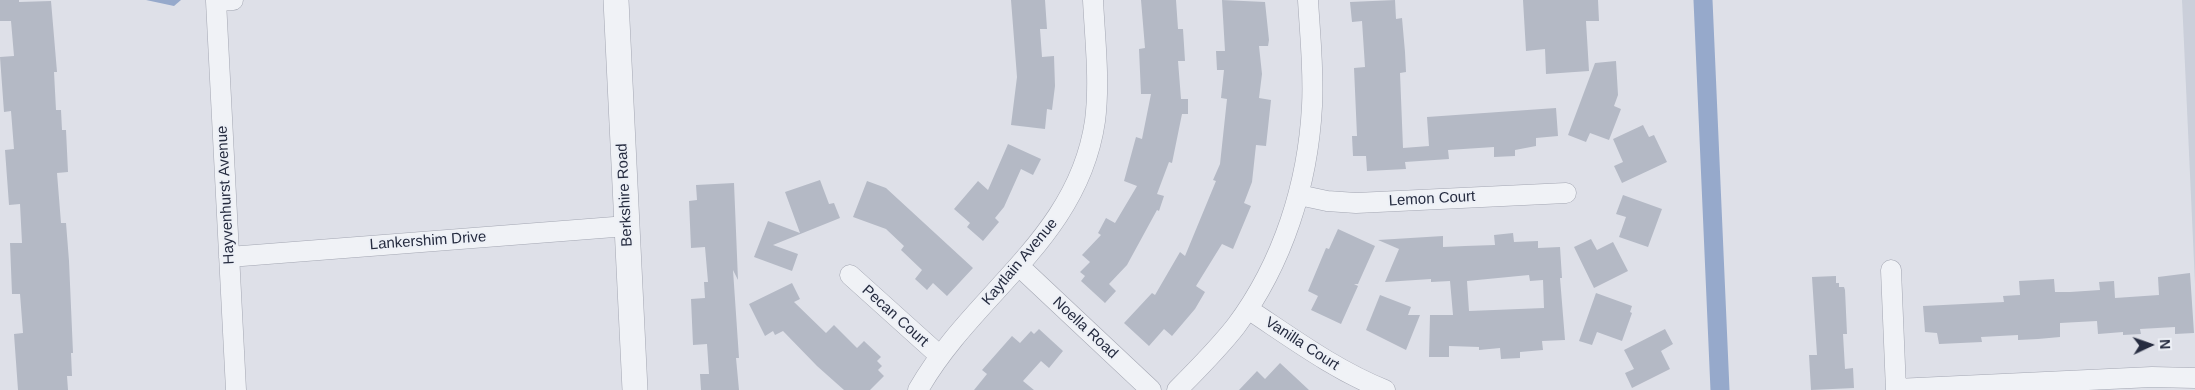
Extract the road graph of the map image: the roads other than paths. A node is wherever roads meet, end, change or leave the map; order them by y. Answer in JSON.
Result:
{"nodes":[{"id":1,"x":224,"y":0,"type":"edge"},
{"id":2,"x":616,"y":0,"type":"edge"},
{"id":3,"x":1093,"y":0,"type":"edge"},
{"id":4,"x":1308,"y":0,"type":"edge"},
{"id":5,"x":1566,"y":193,"type":"dead end"},
{"id":6,"x":1299,"y":195,"type":"junction"},
{"id":7,"x":627,"y":226,"type":"junction"},
{"id":8,"x":229,"y":256,"type":"junction"},
{"id":9,"x":1018,"y":266,"type":"junction"},
{"id":10,"x":1890,"y":270,"type":"dead end"},
{"id":11,"x":850,"y":275,"type":"dead end"},
{"id":12,"x":1248,"y":309,"type":"junction"},
{"id":13,"x":940,"y":356,"type":"junction"},
{"id":14,"x":2195,"y":378,"type":"edge"},
{"id":15,"x":2112,"y":384,"type":"edge"},
{"id":16,"x":236,"y":390,"type":"edge"},
{"id":17,"x":635,"y":390,"type":"edge"},
{"id":18,"x":918,"y":390,"type":"edge"},
{"id":19,"x":1151,"y":390,"type":"edge"},
{"id":20,"x":1177,"y":390,"type":"edge"},
{"id":21,"x":1385,"y":390,"type":"edge"},
{"id":22,"x":1896,"y":390,"type":"edge"}],
"edges":[{"from":1,"to":8,"type":"street","name":"Hayvenhurst Avenue"},
{"from":2,"to":7,"type":"street","name":"Berkshire Road"},
{"from":3,"to":9,"type":"street","name":"Kaytlain Avenue"},
{"from":4,"to":6,"type":"street"},
{"from":5,"to":6,"type":"street","name":"Lemon Court"},
{"from":6,"to":12,"type":"street"},
{"from":7,"to":8,"type":"street","name":"Lankershim Drive"},
{"from":7,"to":17,"type":"street","name":"Berkshire Road"},
{"from":8,"to":16,"type":"street","name":"Hayvenhurst Avenue"},
{"from":9,"to":13,"type":"street","name":"Kaytlain Avenue"},
{"from":9,"to":19,"type":"street","name":"Noella Road"},
{"from":10,"to":22,"type":"street"},
{"from":11,"to":13,"type":"street","name":"Pecan Court"},
{"from":12,"to":20,"type":"street"},
{"from":12,"to":21,"type":"street","name":"Vanilla Court"},
{"from":13,"to":18,"type":"street","name":"Kaytlain Avenue"},
{"from":14,"to":15,"type":"street"},
{"from":15,"to":22,"type":"street"}]}
